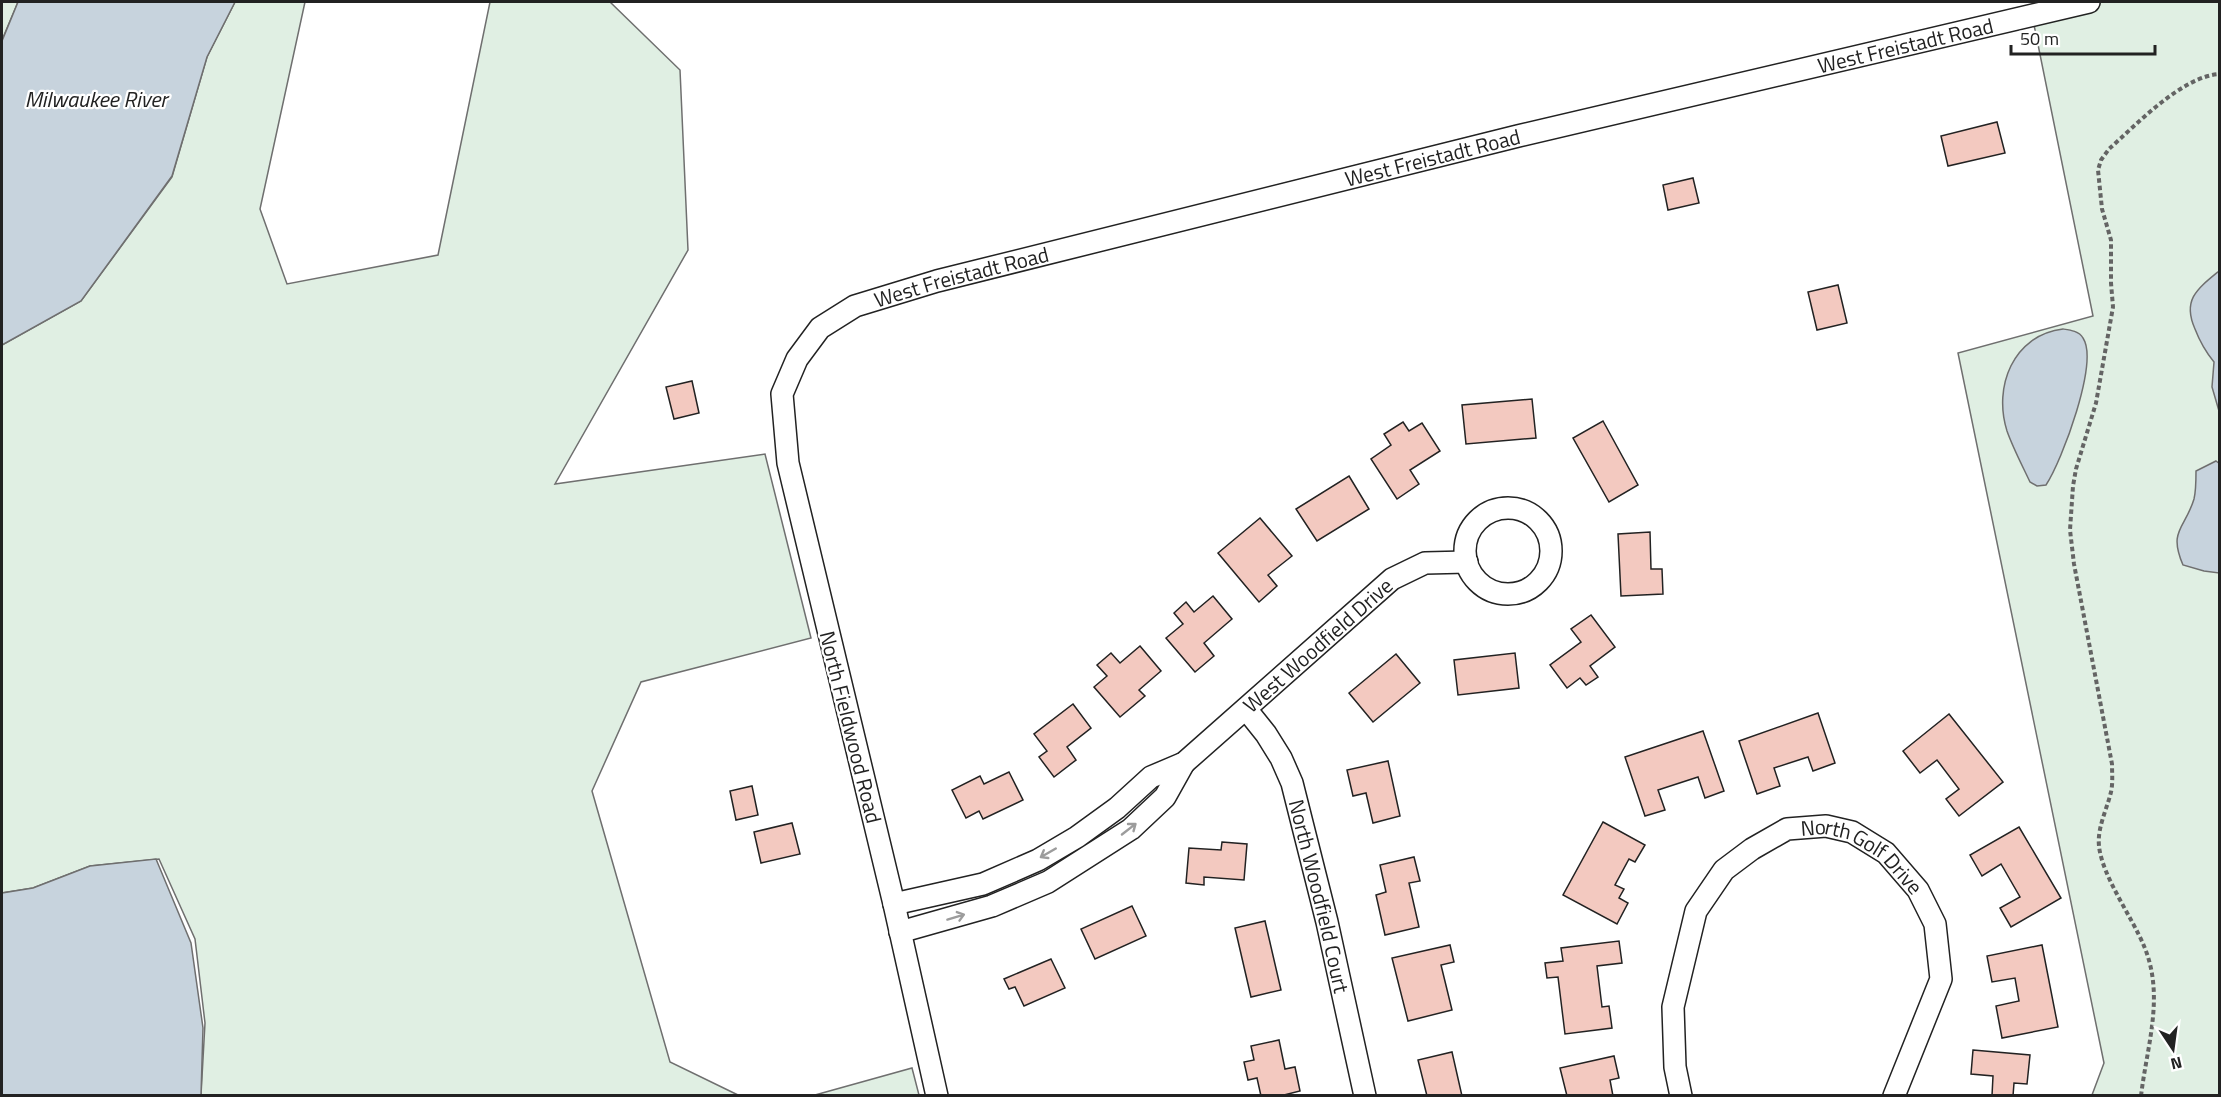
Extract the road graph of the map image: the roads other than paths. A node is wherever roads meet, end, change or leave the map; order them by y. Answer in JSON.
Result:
{"nodes":[{"id":1,"x":2089,"y":2,"type":"edge"},
{"id":2,"x":797,"y":358,"type":"joint"},
{"id":3,"x":1467,"y":562,"type":"junction"},
{"id":4,"x":1246,"y":709,"type":"junction"},
{"id":5,"x":1184,"y":763,"type":"junction"},
{"id":6,"x":1077,"y":837,"type":"junction"},
{"id":7,"x":1092,"y":856,"type":"junction"},
{"id":8,"x":983,"y":884,"type":"junction"},
{"id":9,"x":894,"y":904,"type":"junction"},
{"id":10,"x":992,"y":906,"type":"junction"},
{"id":11,"x":900,"y":932,"type":"junction"},
{"id":12,"x":938,"y":1095,"type":"edge"},
{"id":13,"x":1365,"y":1095,"type":"edge"},
{"id":14,"x":1681,"y":1095,"type":"edge"},
{"id":15,"x":1894,"y":1095,"type":"edge"}],
"edges":[{"from":1,"to":2,"type":"street","name":"West Freistadt Road"},
{"from":2,"to":9,"type":"street","name":"North Fieldwood Road"},
{"from":3,"to":3,"type":"street"},
{"from":3,"to":4,"type":"street","name":"West Woodfield Drive"},
{"from":4,"to":5,"type":"street","name":"West Woodfield Drive"},
{"from":4,"to":13,"type":"street","name":"North Woodfield Court"},
{"from":5,"to":6,"type":"street","name":"West Woodfield Drive"},
{"from":7,"to":5,"type":"street","name":"West Woodfield Drive","one_way":true},
{"from":6,"to":7,"type":"street"},
{"from":6,"to":8,"type":"street","name":"West Woodfield Drive","one_way":true},
{"from":7,"to":10,"type":"street","name":"West Woodfield Drive"},
{"from":8,"to":9,"type":"street","name":"West Woodfield Drive"},
{"from":8,"to":10,"type":"street"},
{"from":9,"to":11,"type":"street","name":"North Fieldwood Road"},
{"from":11,"to":10,"type":"street","name":"West Woodfield Drive","one_way":true},
{"from":11,"to":12,"type":"street","name":"North Fieldwood Road"},
{"from":14,"to":15,"type":"street","name":"North Golf Drive"}]}
